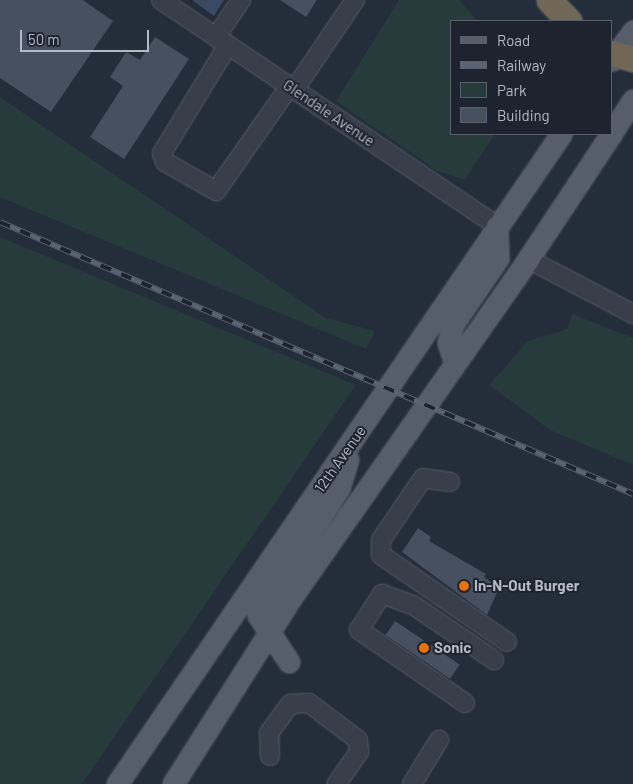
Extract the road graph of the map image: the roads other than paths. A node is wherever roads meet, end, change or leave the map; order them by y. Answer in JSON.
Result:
{"nodes":[{"id":1,"x":161,"y":0,"type":"edge"},
{"id":2,"x":240,"y":0,"type":"edge"},
{"id":3,"x":355,"y":0,"type":"edge"},
{"id":4,"x":548,"y":0,"type":"edge"},
{"id":5,"x":568,"y":20,"type":"edge"},
{"id":6,"x":633,"y":31,"type":"edge"},
{"id":7,"x":222,"y":41,"type":"junction"},
{"id":8,"x":618,"y":57,"type":"edge"},
{"id":9,"x":292,"y":88,"type":"junction"},
{"id":10,"x":633,"y":100,"type":"edge"},
{"id":11,"x":613,"y":130,"type":"edge"},
{"id":12,"x":560,"y":135,"type":"edge"},
{"id":13,"x":610,"y":135,"type":"edge"},
{"id":14,"x":497,"y":226,"type":"junction"},
{"id":15,"x":528,"y":259,"type":"junction"},
{"id":16,"x":633,"y":314,"type":"edge"},
{"id":17,"x":455,"y":363,"type":"junction"},
{"id":18,"x":349,"y":447,"type":"junction"},
{"id":19,"x":450,"y":482,"type":"dead end"},
{"id":20,"x":268,"y":634,"type":"junction"},
{"id":21,"x":507,"y":642,"type":"dead end"},
{"id":22,"x":494,"y":660,"type":"dead end"},
{"id":23,"x":289,"y":662,"type":"dead end"},
{"id":24,"x":465,"y":702,"type":"dead end"},
{"id":25,"x":440,"y":740,"type":"dead end"},
{"id":26,"x":270,"y":756,"type":"dead end"},
{"id":27,"x":117,"y":784,"type":"edge"},
{"id":28,"x":173,"y":784,"type":"edge"},
{"id":29,"x":337,"y":784,"type":"edge"},
{"id":30,"x":412,"y":784,"type":"edge"}],
"edges":[{"from":1,"to":7,"type":"street","name":"Glendale Avenue"},
{"from":2,"to":7,"type":"street"},
{"from":3,"to":9,"type":"street"},
{"from":4,"to":5,"type":"highway"},
{"from":6,"to":8,"type":"main road"},
{"from":7,"to":9,"type":"street","name":"Glendale Avenue"},
{"from":7,"to":9,"type":"street"},
{"from":9,"to":14,"type":"street","name":"Glendale Avenue"},
{"from":10,"to":11,"type":"main road"},
{"from":12,"to":14,"type":"main road","name":"12th Avenue"},
{"from":13,"to":15,"type":"main road"},
{"from":14,"to":17,"type":"main road"},
{"from":14,"to":18,"type":"main road","name":"12th Avenue"},
{"from":15,"to":16,"type":"street"},
{"from":15,"to":17,"type":"main road"},
{"from":17,"to":20,"type":"main road"},
{"from":18,"to":20,"type":"main road"},
{"from":18,"to":27,"type":"main road","name":"12th Avenue"},
{"from":19,"to":21,"type":"street"},
{"from":20,"to":23,"type":"main road"},
{"from":20,"to":28,"type":"main road"},
{"from":22,"to":24,"type":"street"},
{"from":25,"to":30,"type":"street"},
{"from":26,"to":29,"type":"street"}]}
